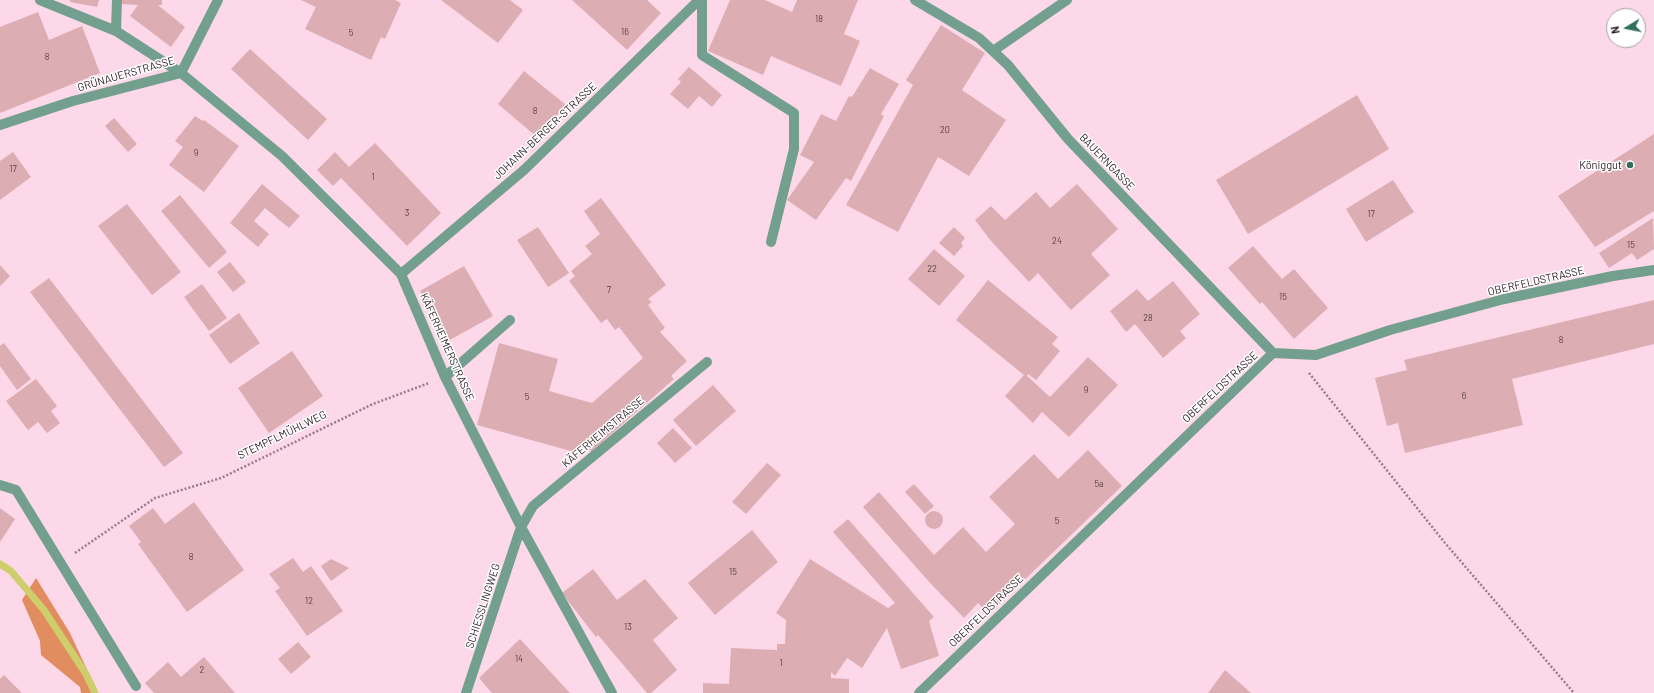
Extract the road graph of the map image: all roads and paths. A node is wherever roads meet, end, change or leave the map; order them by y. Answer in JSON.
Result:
{"nodes":[{"id":1,"x":40,"y":0,"type":"edge"},
{"id":2,"x":117,"y":0,"type":"edge"},
{"id":3,"x":218,"y":0,"type":"edge"},
{"id":4,"x":701,"y":0,"type":"edge"},
{"id":5,"x":915,"y":0,"type":"edge"},
{"id":6,"x":1067,"y":0,"type":"edge"},
{"id":7,"x":928,"y":4,"type":"edge"},
{"id":8,"x":116,"y":31,"type":"junction"},
{"id":9,"x":993,"y":51,"type":"junction"},
{"id":10,"x":181,"y":73,"type":"junction"},
{"id":11,"x":0,"y":125,"type":"edge"},
{"id":12,"x":770,"y":242,"type":"dead end"},
{"id":13,"x":1654,"y":270,"type":"edge"},
{"id":14,"x":401,"y":274,"type":"junction"},
{"id":15,"x":510,"y":320,"type":"dead end"},
{"id":16,"x":1273,"y":353,"type":"junction"},
{"id":17,"x":707,"y":362,"type":"dead end"},
{"id":18,"x":1308,"y":373,"type":"dead end"},
{"id":19,"x":445,"y":377,"type":"junction"},
{"id":20,"x":0,"y":485,"type":"edge"},
{"id":21,"x":521,"y":527,"type":"junction"},
{"id":22,"x":60,"y":564,"type":"junction"},
{"id":23,"x":136,"y":686,"type":"dead end"},
{"id":24,"x":466,"y":693,"type":"edge"},
{"id":25,"x":612,"y":693,"type":"edge"},
{"id":26,"x":919,"y":693,"type":"edge"},
{"id":27,"x":1574,"y":693,"type":"edge"}],
"edges":[{"from":1,"to":8,"type":"street","name":"KÄFERHEIMERSTRASSE"},
{"from":2,"to":8,"type":"street"},
{"from":3,"to":10,"type":"street","name":"GRÜNAUERSTRASSE"},
{"from":4,"to":12,"type":"street"},
{"from":4,"to":14,"type":"street","name":"JOHANN-BERGER-STRASSE"},
{"from":5,"to":7,"type":"street","name":"BAUERNGASSE"},
{"from":6,"to":9,"type":"street"},
{"from":7,"to":9,"type":"street","name":"BAUERNGASSE"},
{"from":8,"to":10,"type":"street","name":"KÄFERHEIMERSTRASSE"},
{"from":9,"to":16,"type":"street","name":"BAUERNGASSE"},
{"from":10,"to":11,"type":"street","name":"GRÜNAUERSTRASSE"},
{"from":10,"to":14,"type":"street","name":"KÄFERHEIMERSTRASSE"},
{"from":13,"to":16,"type":"street","name":"OBERFELDSTRASSE"},
{"from":14,"to":19,"type":"street","name":"KÄFERHEIMERSTRASSE"},
{"from":15,"to":19,"type":"street"},
{"from":16,"to":26,"type":"street","name":"OBERFELDSTRASSE"},
{"from":17,"to":21,"type":"street","name":"KÄFERHEIMSTRASSE"},
{"from":18,"to":27,"type":"path"},
{"from":19,"to":21,"type":"street","name":"KÄFERHEIMERSTRASSE"},
{"from":19,"to":22,"type":"path","name":"STEMPFLMÜHLWEG"},
{"from":20,"to":22,"type":"street"},
{"from":21,"to":24,"type":"street","name":"SCHIESSLINGWEG"},
{"from":21,"to":25,"type":"street","name":"KÄFERHEIMERSTRASSE"},
{"from":22,"to":23,"type":"street"}]}
